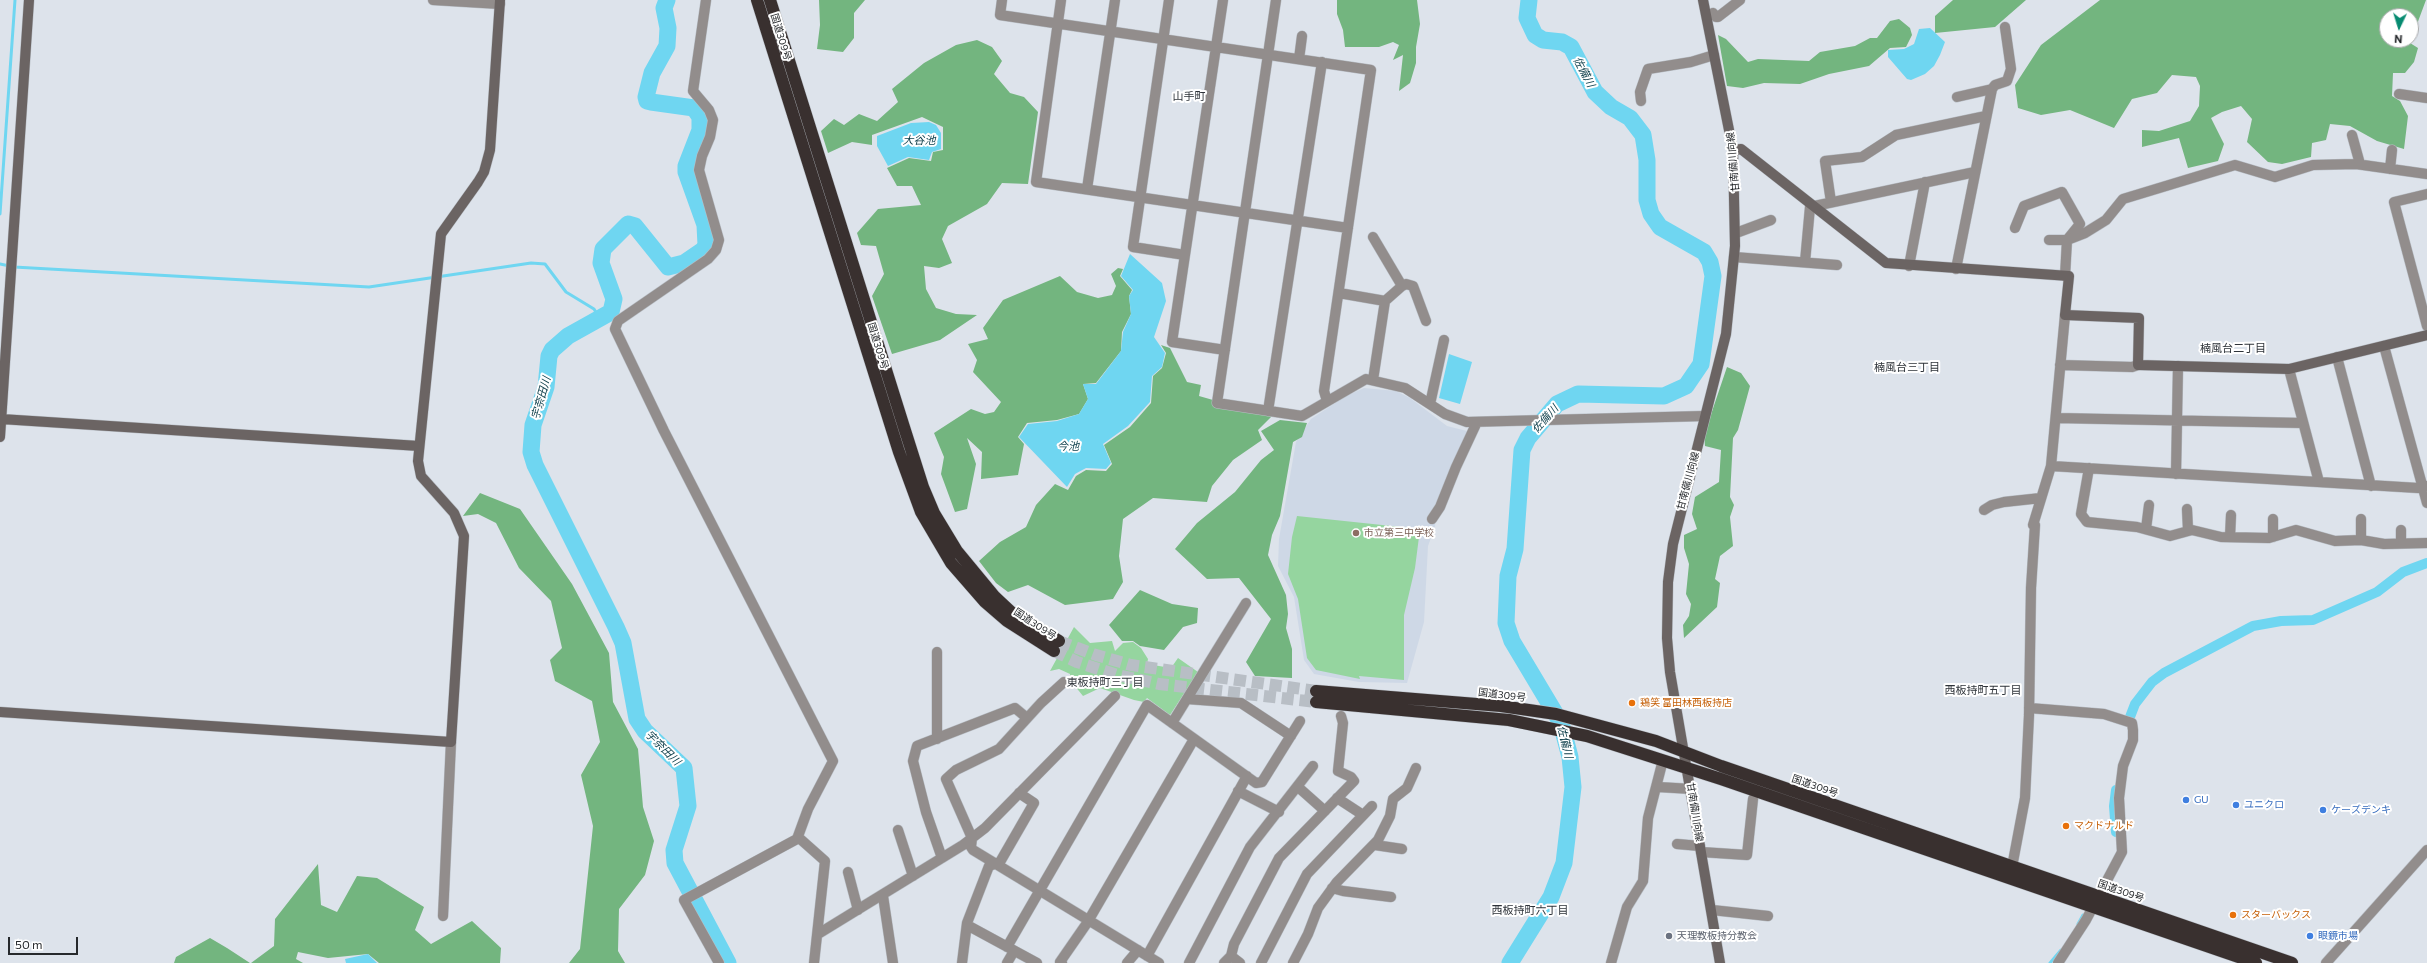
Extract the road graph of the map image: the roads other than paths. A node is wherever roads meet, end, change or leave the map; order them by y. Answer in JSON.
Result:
{"nodes":[{"id":1,"x":28,"y":0,"type":"edge"},
{"id":2,"x":433,"y":0,"type":"edge"},
{"id":3,"x":706,"y":0,"type":"edge"},
{"id":4,"x":757,"y":0,"type":"edge"},
{"id":5,"x":770,"y":0,"type":"edge"},
{"id":6,"x":1002,"y":0,"type":"edge"},
{"id":7,"x":1061,"y":0,"type":"edge"},
{"id":8,"x":1115,"y":0,"type":"edge"},
{"id":9,"x":1169,"y":0,"type":"edge"},
{"id":10,"x":1223,"y":0,"type":"edge"},
{"id":11,"x":1276,"y":0,"type":"edge"},
{"id":12,"x":1703,"y":0,"type":"edge"},
{"id":13,"x":1729,"y":0,"type":"edge"},
{"id":14,"x":1740,"y":0,"type":"edge"},
{"id":15,"x":500,"y":2,"type":"edge"},
{"id":16,"x":1709,"y":14,"type":"junction"},
{"id":17,"x":1058,"y":23,"type":"junction"},
{"id":18,"x":2005,"y":27,"type":"dead end"},
{"id":19,"x":1110,"y":31,"type":"junction"},
{"id":20,"x":1302,"y":36,"type":"dead end"},
{"id":21,"x":1164,"y":39,"type":"junction"},
{"id":22,"x":1216,"y":46,"type":"junction"},
{"id":23,"x":1268,"y":54,"type":"junction"},
{"id":24,"x":1714,"y":55,"type":"junction"},
{"id":25,"x":1299,"y":59,"type":"junction"},
{"id":26,"x":1322,"y":62,"type":"junction"},
{"id":27,"x":1992,"y":89,"type":"junction"},
{"id":28,"x":2399,"y":94,"type":"dead end"},
{"id":29,"x":1957,"y":97,"type":"dead end"},
{"id":30,"x":2427,"y":98,"type":"edge"},
{"id":31,"x":1641,"y":101,"type":"dead end"},
{"id":32,"x":1986,"y":116,"type":"junction"},
{"id":33,"x":2352,"y":135,"type":"dead end"},
{"id":34,"x":1733,"y":150,"type":"junction"},
{"id":35,"x":2392,"y":150,"type":"dead end"},
{"id":36,"x":2360,"y":164,"type":"junction"},
{"id":37,"x":2390,"y":169,"type":"junction"},
{"id":38,"x":1975,"y":172,"type":"junction"},
{"id":39,"x":2427,"y":174,"type":"edge"},
{"id":40,"x":1925,"y":182,"type":"junction"},
{"id":41,"x":1087,"y":189,"type":"junction"},
{"id":42,"x":2427,"y":194,"type":"edge"},
{"id":43,"x":1140,"y":197,"type":"junction"},
{"id":44,"x":1832,"y":202,"type":"junction"},
{"id":45,"x":1193,"y":205,"type":"junction"},
{"id":46,"x":1813,"y":206,"type":"junction"},
{"id":47,"x":1245,"y":213,"type":"junction"},
{"id":48,"x":1297,"y":220,"type":"junction"},
{"id":49,"x":1771,"y":220,"type":"dead end"},
{"id":50,"x":1348,"y":228,"type":"junction"},
{"id":51,"x":2015,"y":228,"type":"dead end"},
{"id":52,"x":1736,"y":233,"type":"junction"},
{"id":53,"x":1374,"y":238,"type":"dead end"},
{"id":54,"x":2049,"y":240,"type":"dead end"},
{"id":55,"x":2067,"y":240,"type":"junction"},
{"id":56,"x":1185,"y":255,"type":"junction"},
{"id":57,"x":1734,"y":257,"type":"junction"},
{"id":58,"x":1805,"y":262,"type":"junction"},
{"id":59,"x":1837,"y":265,"type":"dead end"},
{"id":60,"x":1909,"y":266,"type":"junction"},
{"id":61,"x":1956,"y":269,"type":"junction"},
{"id":62,"x":2065,"y":276,"type":"junction"},
{"id":63,"x":1402,"y":286,"type":"junction"},
{"id":64,"x":1339,"y":293,"type":"junction"},
{"id":65,"x":1385,"y":300,"type":"junction"},
{"id":66,"x":2065,"y":315,"type":"junction"},
{"id":67,"x":1426,"y":321,"type":"dead end"},
{"id":68,"x":2427,"y":326,"type":"edge"},
{"id":69,"x":2427,"y":335,"type":"edge"},
{"id":70,"x":1444,"y":340,"type":"dead end"},
{"id":71,"x":2384,"y":346,"type":"junction"},
{"id":72,"x":1225,"y":350,"type":"junction"},
{"id":73,"x":2337,"y":357,"type":"junction"},
{"id":74,"x":2138,"y":365,"type":"junction"},
{"id":75,"x":2060,"y":366,"type":"junction"},
{"id":76,"x":2178,"y":366,"type":"junction"},
{"id":77,"x":2288,"y":369,"type":"junction"},
{"id":78,"x":1373,"y":380,"type":"junction"},
{"id":79,"x":1328,"y":401,"type":"junction"},
{"id":80,"x":1430,"y":404,"type":"junction"},
{"id":81,"x":1268,"y":411,"type":"junction"},
{"id":82,"x":1705,"y":416,"type":"junction"},
{"id":83,"x":1,"y":418,"type":"junction"},
{"id":84,"x":2056,"y":418,"type":"junction"},
{"id":85,"x":2176,"y":420,"type":"junction"},
{"id":86,"x":1477,"y":422,"type":"junction"},
{"id":87,"x":2303,"y":423,"type":"junction"},
{"id":88,"x":0,"y":437,"type":"edge"},
{"id":89,"x":419,"y":446,"type":"junction"},
{"id":90,"x":2051,"y":466,"type":"junction"},
{"id":91,"x":2089,"y":468,"type":"junction"},
{"id":92,"x":2176,"y":474,"type":"junction"},
{"id":93,"x":2319,"y":482,"type":"junction"},
{"id":94,"x":2371,"y":486,"type":"junction"},
{"id":95,"x":2424,"y":487,"type":"edge"},
{"id":96,"x":2041,"y":498,"type":"junction"},
{"id":97,"x":2427,"y":503,"type":"edge"},
{"id":98,"x":2149,"y":505,"type":"dead end"},
{"id":99,"x":2187,"y":509,"type":"dead end"},
{"id":100,"x":1984,"y":510,"type":"dead end"},
{"id":101,"x":2231,"y":515,"type":"dead end"},
{"id":102,"x":1432,"y":519,"type":"dead end"},
{"id":103,"x":2273,"y":519,"type":"dead end"},
{"id":104,"x":2361,"y":519,"type":"dead end"},
{"id":105,"x":2146,"y":529,"type":"junction"},
{"id":106,"x":2188,"y":530,"type":"junction"},
{"id":107,"x":2401,"y":530,"type":"dead end"},
{"id":108,"x":2230,"y":537,"type":"junction"},
{"id":109,"x":2273,"y":537,"type":"junction"},
{"id":110,"x":2360,"y":540,"type":"junction"},
{"id":111,"x":2401,"y":542,"type":"junction"},
{"id":112,"x":2427,"y":543,"type":"edge"},
{"id":113,"x":1246,"y":603,"type":"dead end"},
{"id":114,"x":937,"y":652,"type":"dead end"},
{"id":115,"x":1064,"y":682,"type":"dead end"},
{"id":116,"x":1115,"y":696,"type":"dead end"},
{"id":117,"x":1187,"y":699,"type":"junction"},
{"id":118,"x":2029,"y":708,"type":"junction"},
{"id":119,"x":0,"y":712,"type":"edge"},
{"id":120,"x":1341,"y":716,"type":"dead end"},
{"id":121,"x":1027,"y":718,"type":"junction"},
{"id":122,"x":1300,"y":721,"type":"dead end"},
{"id":123,"x":1172,"y":724,"type":"junction"},
{"id":124,"x":1291,"y":736,"type":"junction"},
{"id":125,"x":937,"y":739,"type":"junction"},
{"id":126,"x":1194,"y":739,"type":"junction"},
{"id":127,"x":452,"y":742,"type":"junction"},
{"id":128,"x":1684,"y":752,"type":"junction"},
{"id":129,"x":1663,"y":760,"type":"junction"},
{"id":130,"x":1313,"y":766,"type":"dead end"},
{"id":131,"x":1416,"y":768,"type":"dead end"},
{"id":132,"x":1687,"y":768,"type":"junction"},
{"id":133,"x":1247,"y":776,"type":"junction"},
{"id":134,"x":1298,"y":787,"type":"junction"},
{"id":135,"x":1658,"y":787,"type":"junction"},
{"id":136,"x":1692,"y":789,"type":"junction"},
{"id":137,"x":1238,"y":791,"type":"junction"},
{"id":138,"x":1019,"y":793,"type":"junction"},
{"id":139,"x":1337,"y":798,"type":"junction"},
{"id":140,"x":1753,"y":799,"type":"dead end"},
{"id":141,"x":1372,"y":806,"type":"dead end"},
{"id":142,"x":1325,"y":811,"type":"junction"},
{"id":143,"x":1279,"y":812,"type":"junction"},
{"id":144,"x":1363,"y":815,"type":"junction"},
{"id":145,"x":898,"y":830,"type":"dead end"},
{"id":146,"x":798,"y":837,"type":"junction"},
{"id":147,"x":972,"y":838,"type":"junction"},
{"id":148,"x":1677,"y":844,"type":"dead end"},
{"id":149,"x":1375,"y":845,"type":"junction"},
{"id":150,"x":1402,"y":849,"type":"dead end"},
{"id":151,"x":1701,"y":849,"type":"junction"},
{"id":152,"x":2427,"y":850,"type":"edge"},
{"id":153,"x":942,"y":858,"type":"junction"},
{"id":154,"x":994,"y":864,"type":"junction"},
{"id":155,"x":2012,"y":866,"type":"junction"},
{"id":156,"x":848,"y":872,"type":"dead end"},
{"id":157,"x":913,"y":876,"type":"junction"},
{"id":158,"x":1332,"y":888,"type":"junction"},
{"id":159,"x":1040,"y":891,"type":"junction"},
{"id":160,"x":883,"y":896,"type":"junction"},
{"id":161,"x":1391,"y":897,"type":"dead end"},
{"id":162,"x":2099,"y":903,"type":"junction"},
{"id":163,"x":858,"y":910,"type":"junction"},
{"id":164,"x":1712,"y":910,"type":"junction"},
{"id":165,"x":443,"y":916,"type":"dead end"},
{"id":166,"x":1768,"y":916,"type":"dead end"},
{"id":167,"x":1088,"y":921,"type":"junction"},
{"id":168,"x":967,"y":924,"type":"junction"},
{"id":169,"x":818,"y":934,"type":"junction"},
{"id":170,"x":1011,"y":949,"type":"junction"},
{"id":171,"x":1138,"y":950,"type":"junction"},
{"id":172,"x":1148,"y":956,"type":"junction"},
{"id":173,"x":1228,"y":959,"type":"edge"},
{"id":174,"x":718,"y":963,"type":"edge"},
{"id":175,"x":814,"y":963,"type":"edge"},
{"id":176,"x":893,"y":963,"type":"edge"},
{"id":177,"x":962,"y":963,"type":"edge"},
{"id":178,"x":1007,"y":963,"type":"edge"},
{"id":179,"x":1037,"y":963,"type":"edge"},
{"id":180,"x":1062,"y":963,"type":"edge"},
{"id":181,"x":1127,"y":963,"type":"edge"},
{"id":182,"x":1159,"y":963,"type":"edge"},
{"id":183,"x":1189,"y":963,"type":"edge"},
{"id":184,"x":1240,"y":963,"type":"edge"},
{"id":185,"x":1261,"y":963,"type":"edge"},
{"id":186,"x":1293,"y":963,"type":"edge"},
{"id":187,"x":1611,"y":963,"type":"edge"},
{"id":188,"x":1720,"y":963,"type":"edge"},
{"id":189,"x":2058,"y":963,"type":"edge"},
{"id":190,"x":2256,"y":963,"type":"edge"},
{"id":191,"x":2292,"y":963,"type":"edge"},
{"id":192,"x":2326,"y":963,"type":"edge"}],
"edges":[{"from":1,"to":83,"type":"street"},
{"from":2,"to":15,"type":"street"},
{"from":3,"to":146,"type":"street"},
{"from":4,"to":5,"type":"highway","name":"国道309号"},
{"from":6,"to":17,"type":"street"},
{"from":7,"to":17,"type":"street"},
{"from":8,"to":19,"type":"street"},
{"from":9,"to":21,"type":"street"},
{"from":10,"to":22,"type":"street"},
{"from":11,"to":23,"type":"street"},
{"from":12,"to":16,"type":"street","name":"甘南備川向線"},
{"from":13,"to":16,"type":"street"},
{"from":14,"to":16,"type":"street"},
{"from":15,"to":89,"type":"street"},
{"from":16,"to":24,"type":"street","name":"甘南備川向線"},
{"from":17,"to":19,"type":"street"},
{"from":17,"to":41,"type":"street"},
{"from":18,"to":27,"type":"street"},
{"from":19,"to":21,"type":"street"},
{"from":19,"to":41,"type":"street"},
{"from":20,"to":25,"type":"street"},
{"from":21,"to":22,"type":"street"},
{"from":21,"to":43,"type":"street"},
{"from":22,"to":23,"type":"street"},
{"from":22,"to":45,"type":"street"},
{"from":23,"to":25,"type":"street"},
{"from":23,"to":47,"type":"street"},
{"from":24,"to":31,"type":"street"},
{"from":24,"to":34,"type":"street","name":"甘南備川向線"},
{"from":25,"to":26,"type":"street"},
{"from":26,"to":48,"type":"street"},
{"from":26,"to":50,"type":"street"},
{"from":27,"to":29,"type":"street"},
{"from":27,"to":32,"type":"street"},
{"from":28,"to":30,"type":"street"},
{"from":32,"to":38,"type":"street"},
{"from":32,"to":44,"type":"street"},
{"from":33,"to":36,"type":"street"},
{"from":34,"to":46,"type":"street"},
{"from":34,"to":52,"type":"street","name":"甘南備川向線"},
{"from":35,"to":37,"type":"street"},
{"from":36,"to":37,"type":"street"},
{"from":36,"to":55,"type":"street"},
{"from":37,"to":39,"type":"street"},
{"from":38,"to":40,"type":"street"},
{"from":38,"to":61,"type":"street"},
{"from":40,"to":44,"type":"street"},
{"from":40,"to":60,"type":"street"},
{"from":41,"to":43,"type":"street"},
{"from":42,"to":68,"type":"street"},
{"from":43,"to":45,"type":"street"},
{"from":43,"to":56,"type":"street"},
{"from":44,"to":46,"type":"street"},
{"from":45,"to":47,"type":"street"},
{"from":45,"to":56,"type":"street"},
{"from":46,"to":58,"type":"street"},
{"from":46,"to":60,"type":"street"},
{"from":47,"to":48,"type":"street"},
{"from":47,"to":72,"type":"street"},
{"from":48,"to":50,"type":"street"},
{"from":48,"to":81,"type":"street"},
{"from":49,"to":52,"type":"street"},
{"from":50,"to":64,"type":"street"},
{"from":51,"to":55,"type":"street"},
{"from":52,"to":57,"type":"street","name":"甘南備川向線"},
{"from":53,"to":63,"type":"street"},
{"from":54,"to":55,"type":"street"},
{"from":55,"to":62,"type":"street"},
{"from":56,"to":72,"type":"street"},
{"from":57,"to":58,"type":"street"},
{"from":57,"to":82,"type":"street","name":"甘南備川向線"},
{"from":58,"to":59,"type":"street"},
{"from":60,"to":61,"type":"street"},
{"from":61,"to":62,"type":"street"},
{"from":62,"to":66,"type":"street"},
{"from":63,"to":65,"type":"street"},
{"from":63,"to":67,"type":"street"},
{"from":64,"to":65,"type":"street"},
{"from":64,"to":79,"type":"street"},
{"from":65,"to":78,"type":"street"},
{"from":66,"to":74,"type":"street"},
{"from":66,"to":75,"type":"street"},
{"from":69,"to":71,"type":"street"},
{"from":70,"to":80,"type":"street"},
{"from":71,"to":73,"type":"street"},
{"from":71,"to":95,"type":"street"},
{"from":72,"to":81,"type":"street"},
{"from":73,"to":77,"type":"street"},
{"from":73,"to":94,"type":"street"},
{"from":74,"to":75,"type":"street"},
{"from":74,"to":76,"type":"street"},
{"from":75,"to":84,"type":"street"},
{"from":76,"to":77,"type":"street"},
{"from":76,"to":85,"type":"street"},
{"from":77,"to":87,"type":"street"},
{"from":78,"to":79,"type":"street"},
{"from":78,"to":80,"type":"street"},
{"from":79,"to":81,"type":"street"},
{"from":80,"to":86,"type":"street"},
{"from":82,"to":86,"type":"street"},
{"from":82,"to":128,"type":"street","name":"甘南備川向線"},
{"from":83,"to":88,"type":"street"},
{"from":83,"to":89,"type":"street"},
{"from":84,"to":85,"type":"street"},
{"from":84,"to":90,"type":"street"},
{"from":85,"to":87,"type":"street"},
{"from":85,"to":92,"type":"street"},
{"from":86,"to":102,"type":"street"},
{"from":87,"to":93,"type":"street"},
{"from":89,"to":127,"type":"street"},
{"from":90,"to":91,"type":"street"},
{"from":90,"to":96,"type":"street"},
{"from":91,"to":92,"type":"street"},
{"from":91,"to":105,"type":"street"},
{"from":92,"to":93,"type":"street"},
{"from":93,"to":94,"type":"street"},
{"from":94,"to":95,"type":"street"},
{"from":95,"to":97,"type":"street"},
{"from":96,"to":100,"type":"street"},
{"from":96,"to":118,"type":"street"},
{"from":98,"to":105,"type":"street"},
{"from":99,"to":106,"type":"street"},
{"from":101,"to":108,"type":"street"},
{"from":103,"to":109,"type":"street"},
{"from":104,"to":110,"type":"street"},
{"from":105,"to":106,"type":"street"},
{"from":106,"to":108,"type":"street"},
{"from":107,"to":111,"type":"street"},
{"from":108,"to":109,"type":"street"},
{"from":109,"to":110,"type":"street"},
{"from":110,"to":111,"type":"street"},
{"from":111,"to":112,"type":"street"},
{"from":113,"to":117,"type":"street"},
{"from":114,"to":125,"type":"street"},
{"from":115,"to":121,"type":"street"},
{"from":116,"to":138,"type":"street"},
{"from":117,"to":123,"type":"street"},
{"from":117,"to":124,"type":"street"},
{"from":118,"to":155,"type":"street"},
{"from":118,"to":162,"type":"street"},
{"from":119,"to":127,"type":"street"},
{"from":120,"to":139,"type":"street"},
{"from":121,"to":125,"type":"street"},
{"from":121,"to":147,"type":"street"},
{"from":122,"to":124,"type":"street"},
{"from":123,"to":126,"type":"street"},
{"from":123,"to":159,"type":"street"},
{"from":124,"to":133,"type":"street"},
{"from":125,"to":153,"type":"street"},
{"from":126,"to":133,"type":"street"},
{"from":126,"to":167,"type":"street"},
{"from":127,"to":165,"type":"street"},
{"from":128,"to":129,"type":"highway","name":"国道309号"},
{"from":128,"to":132,"type":"street","name":"甘南備川向線"},
{"from":128,"to":155,"type":"highway","name":"国道309号"},
{"from":129,"to":132,"type":"highway","name":"国道309号"},
{"from":129,"to":135,"type":"street"},
{"from":130,"to":134,"type":"street"},
{"from":131,"to":149,"type":"street"},
{"from":132,"to":136,"type":"street","name":"甘南備川向線"},
{"from":132,"to":162,"type":"highway","name":"国道309号"},
{"from":133,"to":137,"type":"street"},
{"from":134,"to":142,"type":"street"},
{"from":134,"to":143,"type":"street"},
{"from":135,"to":136,"type":"street"},
{"from":135,"to":187,"type":"street"},
{"from":136,"to":151,"type":"street","name":"甘南備川向線"},
{"from":137,"to":143,"type":"street"},
{"from":137,"to":172,"type":"street"},
{"from":138,"to":147,"type":"street"},
{"from":138,"to":154,"type":"street"},
{"from":139,"to":142,"type":"street"},
{"from":139,"to":144,"type":"street"},
{"from":140,"to":151,"type":"street"},
{"from":141,"to":144,"type":"street"},
{"from":142,"to":173,"type":"street"},
{"from":143,"to":183,"type":"street"},
{"from":144,"to":185,"type":"street"},
{"from":145,"to":157,"type":"street"},
{"from":146,"to":169,"type":"street"},
{"from":146,"to":174,"type":"street"},
{"from":147,"to":153,"type":"street"},
{"from":147,"to":154,"type":"street"},
{"from":148,"to":151,"type":"street"},
{"from":149,"to":150,"type":"street"},
{"from":149,"to":158,"type":"street"},
{"from":151,"to":164,"type":"street","name":"甘南備川向線"},
{"from":152,"to":192,"type":"street"},
{"from":153,"to":157,"type":"street"},
{"from":154,"to":159,"type":"street"},
{"from":154,"to":168,"type":"street"},
{"from":155,"to":162,"type":"highway","name":"国道309号"},
{"from":156,"to":163,"type":"street"},
{"from":157,"to":160,"type":"street"},
{"from":158,"to":161,"type":"street"},
{"from":158,"to":186,"type":"street"},
{"from":159,"to":167,"type":"street"},
{"from":159,"to":170,"type":"street"},
{"from":160,"to":163,"type":"street"},
{"from":160,"to":176,"type":"street"},
{"from":162,"to":189,"type":"street"},
{"from":162,"to":190,"type":"highway","name":"国道309号"},
{"from":162,"to":191,"type":"highway","name":"国道309号"},
{"from":163,"to":169,"type":"street"},
{"from":164,"to":166,"type":"street"},
{"from":164,"to":188,"type":"street","name":"甘南備川向線"},
{"from":167,"to":171,"type":"street"},
{"from":167,"to":180,"type":"street"},
{"from":168,"to":170,"type":"street"},
{"from":168,"to":177,"type":"street"},
{"from":169,"to":175,"type":"street"},
{"from":170,"to":178,"type":"street"},
{"from":170,"to":179,"type":"street"},
{"from":171,"to":172,"type":"street"},
{"from":171,"to":181,"type":"street"},
{"from":172,"to":182,"type":"street"},
{"from":173,"to":184,"type":"street"}]}
